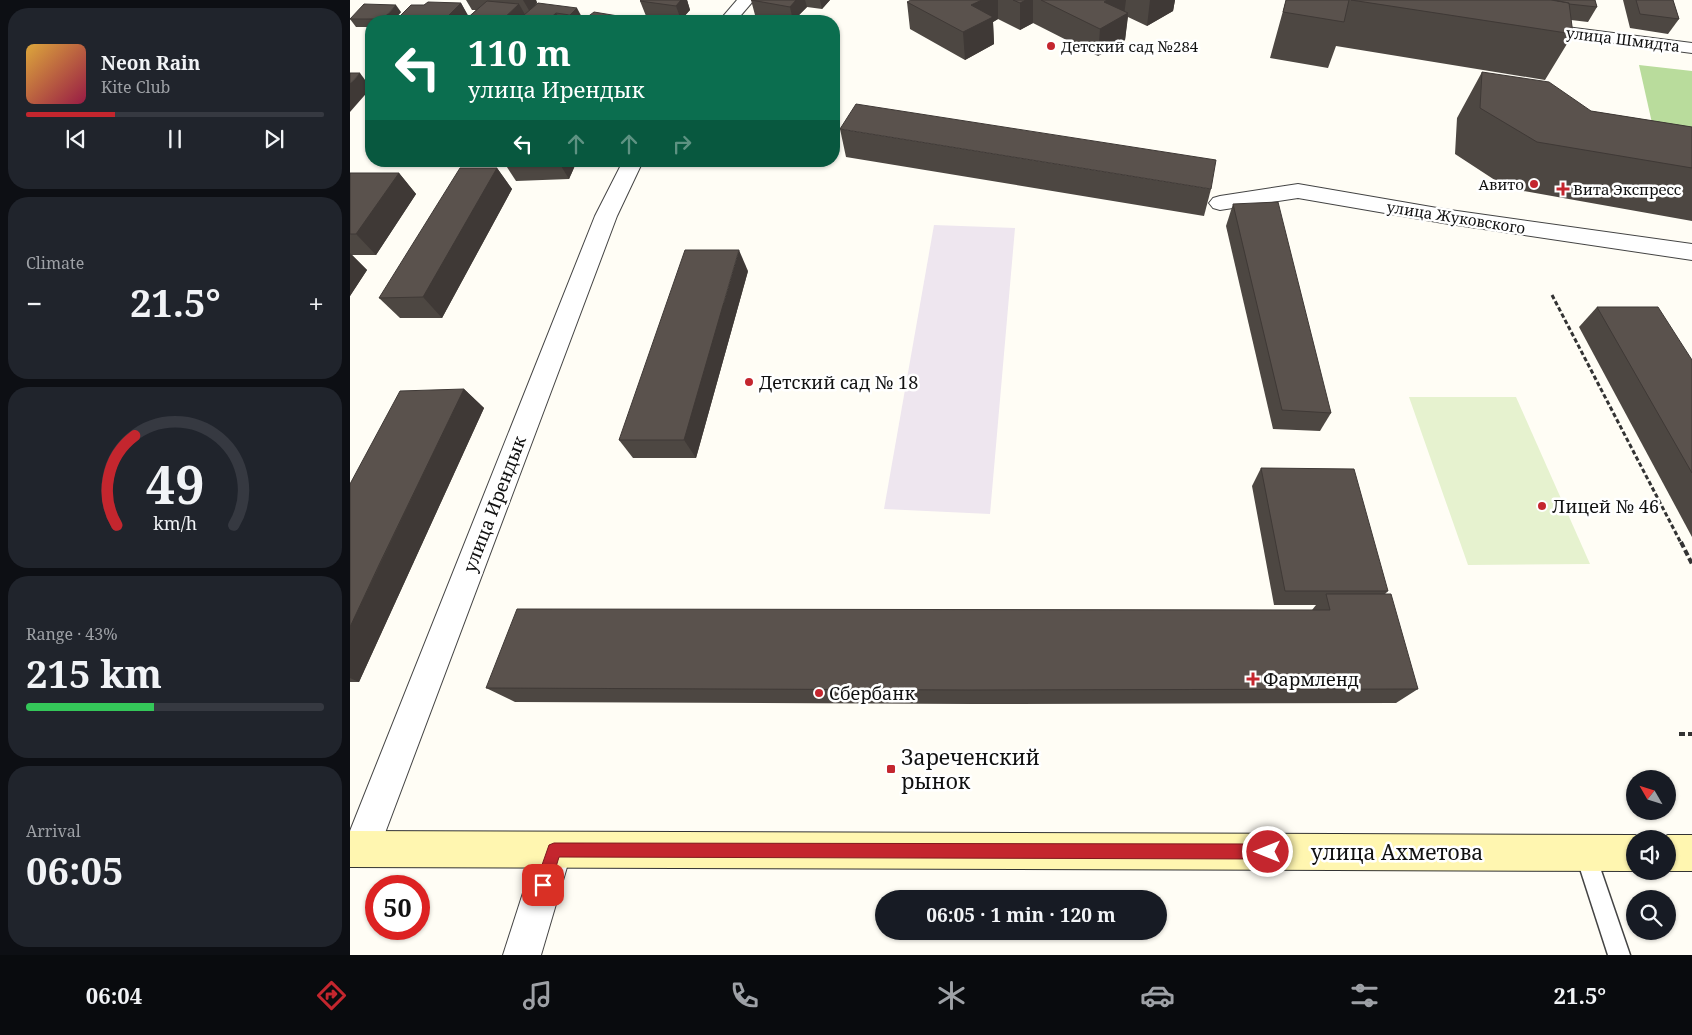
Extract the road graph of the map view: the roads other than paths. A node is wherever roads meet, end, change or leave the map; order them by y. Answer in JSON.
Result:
{"nodes":[{"id":1,"x":746,"y":0,"type":"edge"},
{"id":2,"x":732,"y":15,"type":"edge"},
{"id":3,"x":1524,"y":27,"type":"edge"},
{"id":4,"x":1692,"y":48,"type":"edge"},
{"id":5,"x":630,"y":167,"type":"edge"},
{"id":6,"x":1220,"y":203,"type":"dead end"},
{"id":7,"x":1692,"y":252,"type":"edge"},
{"id":8,"x":355,"y":849,"type":"edge"},
{"id":9,"x":554,"y":850,"type":"junction"},
{"id":10,"x":1585,"y":852,"type":"junction"},
{"id":11,"x":1626,"y":853,"type":"edge"},
{"id":12,"x":1676,"y":853,"type":"edge"},
{"id":13,"x":1692,"y":853,"type":"edge"},
{"id":14,"x":522,"y":955,"type":"edge"},
{"id":15,"x":1619,"y":955,"type":"edge"}],
"edges":[{"from":1,"to":2,"type":"street"},
{"from":3,"to":4,"type":"street","name":"улица Шмидта"},
{"from":5,"to":8,"type":"street","name":"улица Ирендык"},
{"from":6,"to":7,"type":"street","name":"улица Жуковского"},
{"from":8,"to":9,"type":"main road","name":"улица Ахметова"},
{"from":9,"to":10,"type":"main road","name":"улица Ахметова"},
{"from":9,"to":14,"type":"street"},
{"from":10,"to":11,"type":"main road","name":"улица Ахметова"},
{"from":10,"to":15,"type":"lane"},
{"from":12,"to":13,"type":"main road"}]}
